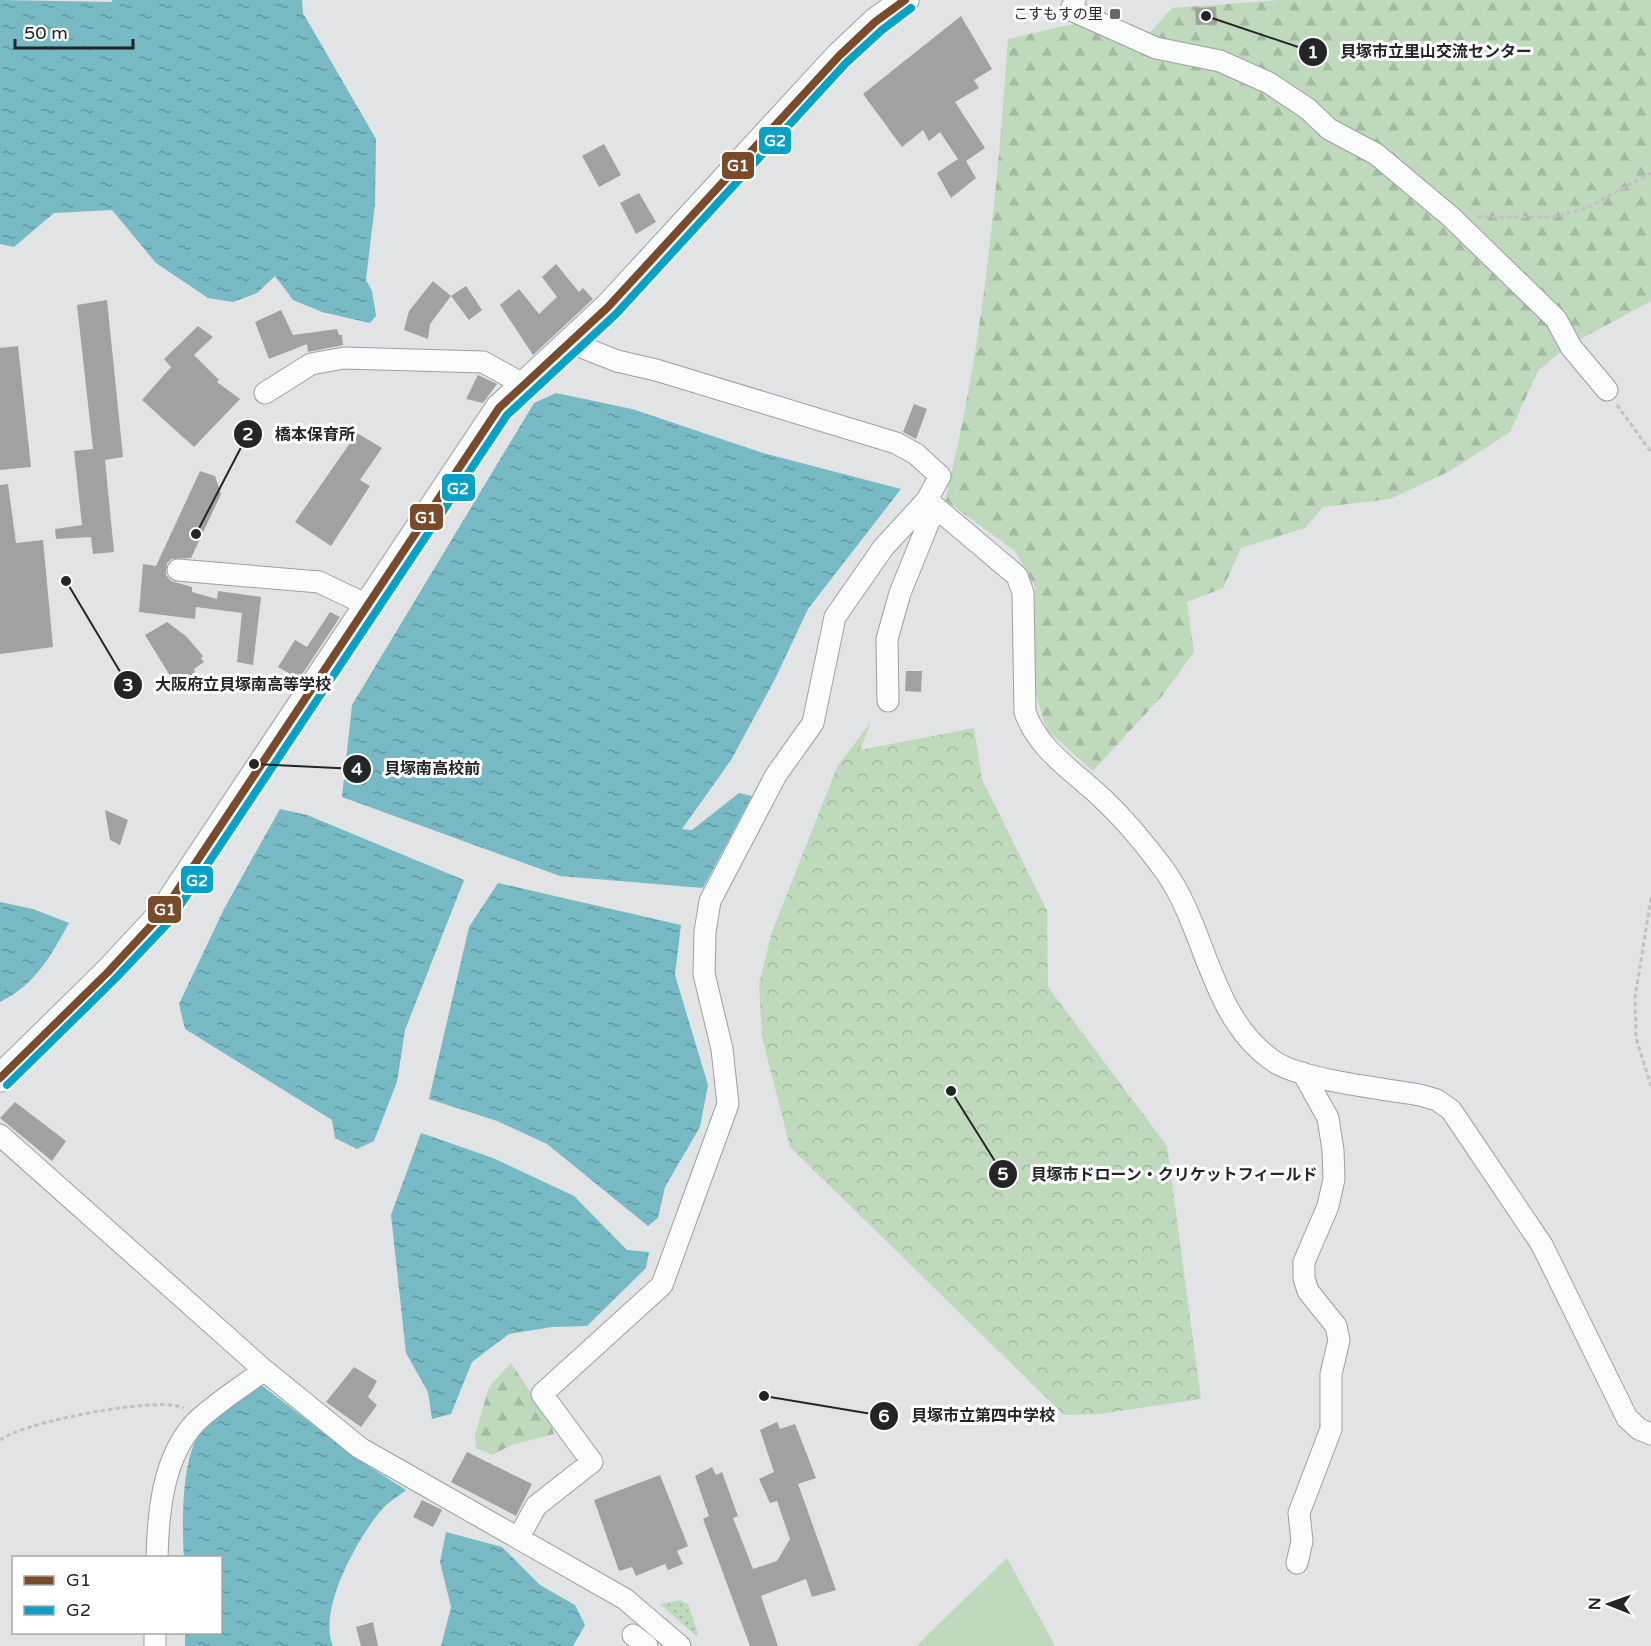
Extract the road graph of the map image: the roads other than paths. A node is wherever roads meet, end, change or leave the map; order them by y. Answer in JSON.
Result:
{"nodes":[{"id":1,"x":905,"y":0,"type":"edge"},
{"id":2,"x":1075,"y":0,"type":"edge"},
{"id":3,"x":569,"y":342,"type":"junction"},
{"id":4,"x":523,"y":384,"type":"junction"},
{"id":5,"x":1607,"y":390,"type":"road end"},
{"id":6,"x":265,"y":393,"type":"dead end"},
{"id":7,"x":930,"y":507,"type":"junction"},
{"id":8,"x":178,"y":570,"type":"dead end"},
{"id":9,"x":368,"y":605,"type":"junction"},
{"id":10,"x":888,"y":701,"type":"dead end"},
{"id":11,"x":1303,"y":1073,"type":"junction"},
{"id":12,"x":0,"y":1078,"type":"edge"},
{"id":13,"x":0,"y":1135,"type":"edge"},
{"id":14,"x":264,"y":1370,"type":"junction"},
{"id":15,"x":1651,"y":1434,"type":"edge"},
{"id":16,"x":519,"y":1537,"type":"junction"},
{"id":17,"x":157,"y":1556,"type":"edge"},
{"id":18,"x":1297,"y":1563,"type":"dead end"},
{"id":19,"x":680,"y":1646,"type":"edge"}],
"edges":[{"from":1,"to":3,"type":"main road"},
{"from":2,"to":5,"type":"street"},
{"from":3,"to":4,"type":"main road"},
{"from":3,"to":7,"type":"street"},
{"from":4,"to":6,"type":"street"},
{"from":4,"to":9,"type":"main road"},
{"from":7,"to":10,"type":"street"},
{"from":7,"to":11,"type":"street"},
{"from":7,"to":16,"type":"street"},
{"from":8,"to":9,"type":"street"},
{"from":9,"to":12,"type":"main road"},
{"from":11,"to":15,"type":"street"},
{"from":11,"to":18,"type":"street"},
{"from":13,"to":14,"type":"street"},
{"from":14,"to":16,"type":"street"},
{"from":14,"to":17,"type":"street"},
{"from":16,"to":19,"type":"street"}]}
